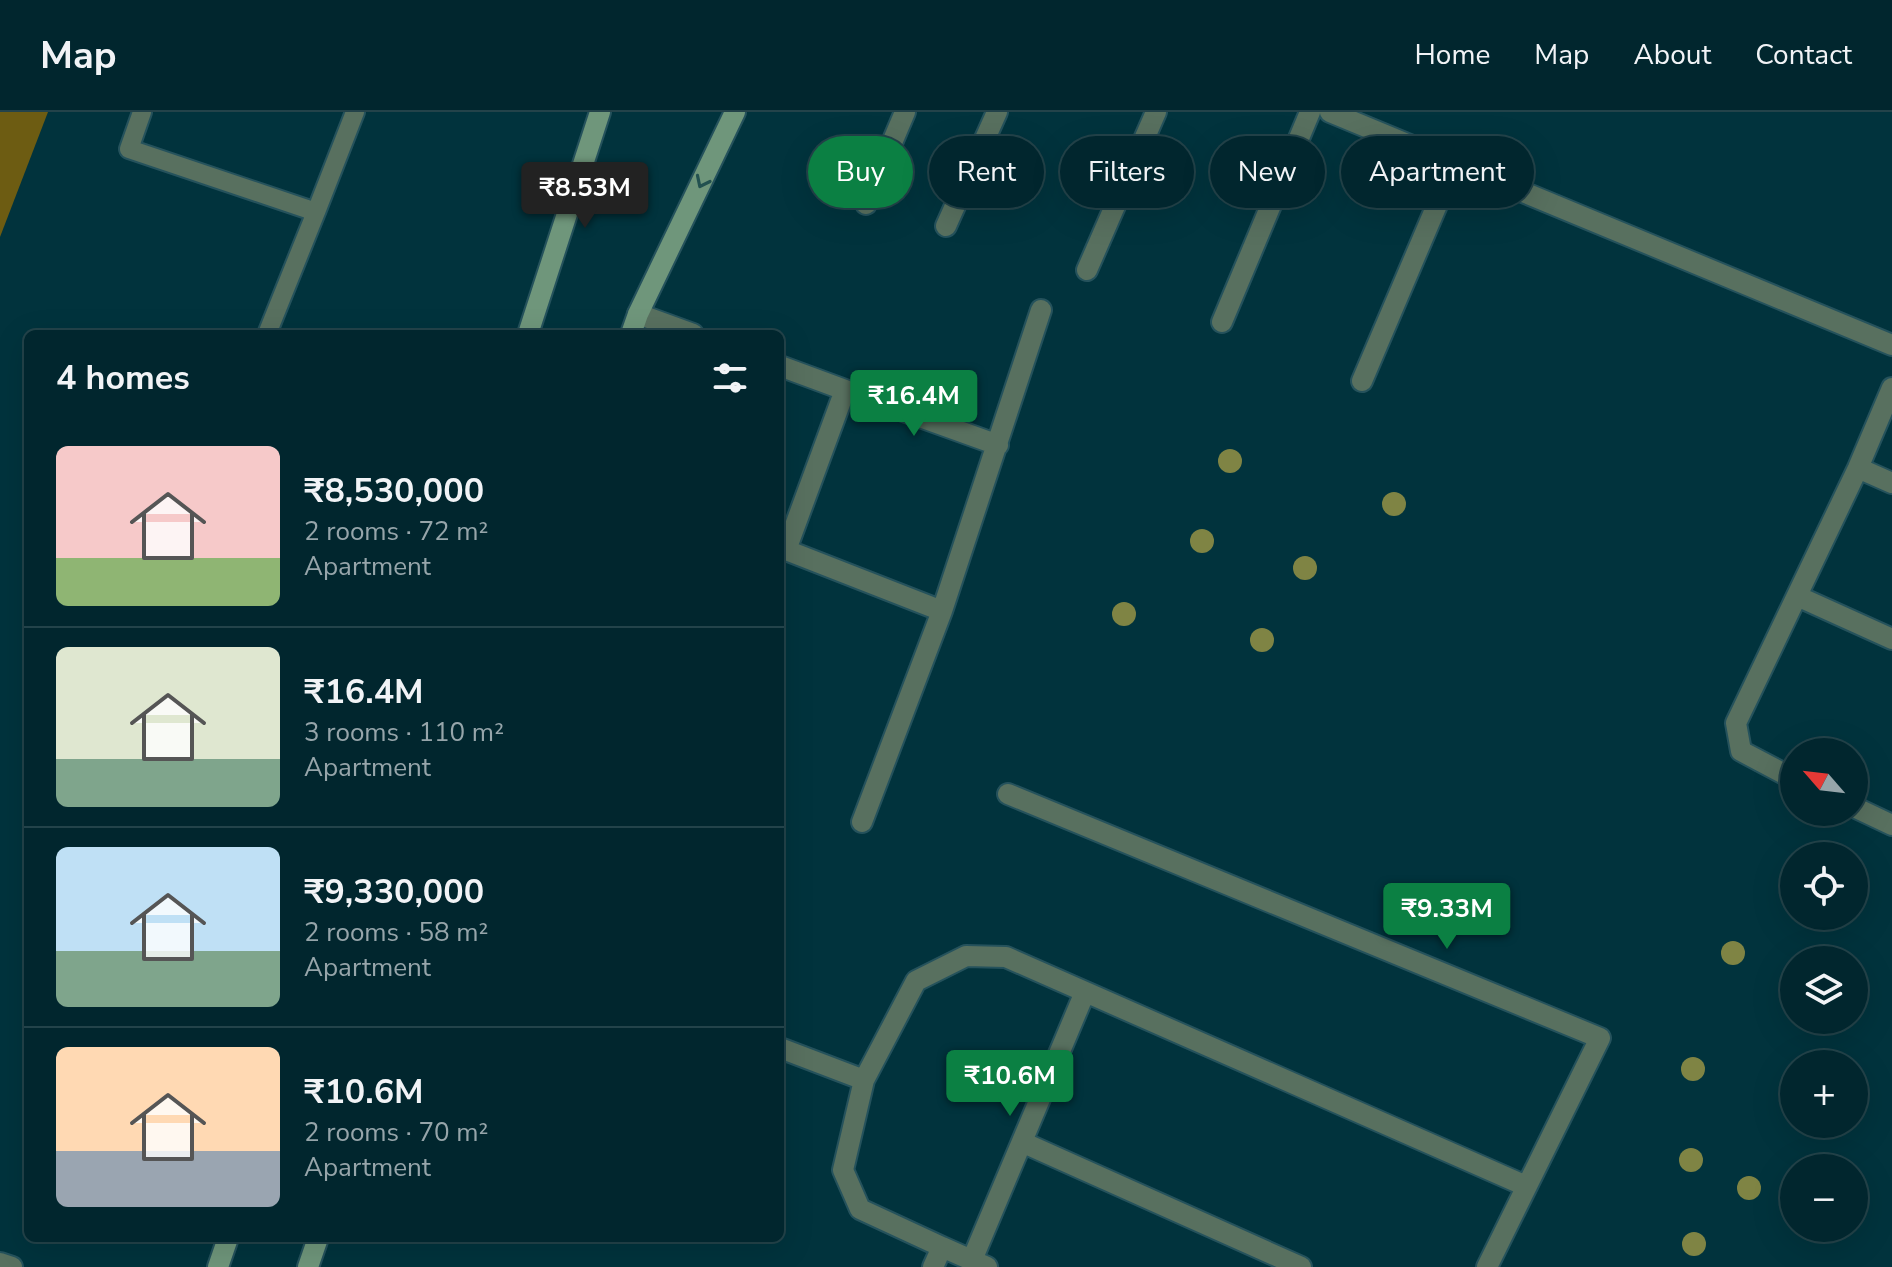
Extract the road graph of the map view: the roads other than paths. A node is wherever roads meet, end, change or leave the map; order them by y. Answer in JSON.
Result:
{"nodes":[{"id":1,"x":142,"y":112,"type":"edge"},
{"id":2,"x":355,"y":112,"type":"edge"},
{"id":3,"x":600,"y":112,"type":"edge"},
{"id":4,"x":735,"y":112,"type":"edge"},
{"id":5,"x":905,"y":112,"type":"edge"},
{"id":6,"x":997,"y":112,"type":"edge"},
{"id":7,"x":1156,"y":112,"type":"edge"},
{"id":8,"x":1310,"y":112,"type":"edge"},
{"id":9,"x":1330,"y":112,"type":"edge"},
{"id":10,"x":895,"y":136,"type":"edge"},
{"id":11,"x":1386,"y":136,"type":"edge"},
{"id":12,"x":1534,"y":198,"type":"edge"},
{"id":13,"x":1436,"y":208,"type":"edge"},
{"id":14,"x":316,"y":212,"type":"junction"},
{"id":15,"x":946,"y":226,"type":"dead end"},
{"id":16,"x":1087,"y":270,"type":"dead end"},
{"id":17,"x":1041,"y":310,"type":"dead end"},
{"id":18,"x":638,"y":314,"type":"junction"},
{"id":19,"x":1222,"y":322,"type":"dead end"},
{"id":20,"x":269,"y":330,"type":"edge"},
{"id":21,"x":529,"y":330,"type":"edge"},
{"id":22,"x":632,"y":330,"type":"edge"},
{"id":23,"x":682,"y":330,"type":"edge"},
{"id":24,"x":1892,"y":345,"type":"edge"},
{"id":25,"x":784,"y":367,"type":"edge"},
{"id":26,"x":1362,"y":381,"type":"dead end"},
{"id":27,"x":1892,"y":388,"type":"edge"},
{"id":28,"x":845,"y":390,"type":"junction"},
{"id":29,"x":998,"y":445,"type":"junction"},
{"id":30,"x":1858,"y":468,"type":"junction"},
{"id":31,"x":1892,"y":483,"type":"edge"},
{"id":32,"x":784,"y":549,"type":"edge"},
{"id":33,"x":784,"y":555,"type":"edge"},
{"id":34,"x":1797,"y":596,"type":"junction"},
{"id":35,"x":942,"y":611,"type":"junction"},
{"id":36,"x":1892,"y":639,"type":"edge"},
{"id":37,"x":1780,"y":772,"type":"edge"},
{"id":38,"x":1008,"y":794,"type":"dead end"},
{"id":39,"x":1868,"y":814,"type":"edge"},
{"id":40,"x":862,"y":822,"type":"dead end"},
{"id":41,"x":1892,"y":825,"type":"edge"},
{"id":42,"x":1085,"y":992,"type":"junction"},
{"id":43,"x":784,"y":1050,"type":"edge"},
{"id":44,"x":864,"y":1080,"type":"junction"},
{"id":45,"x":1024,"y":1143,"type":"junction"},
{"id":46,"x":1526,"y":1186,"type":"junction"},
{"id":47,"x":227,"y":1242,"type":"edge"},
{"id":48,"x":317,"y":1242,"type":"edge"},
{"id":49,"x":942,"y":1247,"type":"junction"},
{"id":50,"x":0,"y":1263,"type":"edge"},
{"id":51,"x":980,"y":1264,"type":"edge"},
{"id":52,"x":12,"y":1267,"type":"edge"},
{"id":53,"x":218,"y":1267,"type":"edge"},
{"id":54,"x":308,"y":1267,"type":"edge"},
{"id":55,"x":933,"y":1267,"type":"edge"},
{"id":56,"x":1301,"y":1267,"type":"edge"},
{"id":57,"x":1487,"y":1267,"type":"edge"}],
"edges":[{"from":1,"to":14,"type":"lane"},
{"from":2,"to":14,"type":"lane"},
{"from":3,"to":21,"type":"main road"},
{"from":4,"to":18,"type":"main road","one_way":true},
{"from":5,"to":10,"type":"street"},
{"from":6,"to":15,"type":"street"},
{"from":7,"to":16,"type":"street"},
{"from":8,"to":19,"type":"street"},
{"from":9,"to":11,"type":"street"},
{"from":12,"to":24,"type":"street"},
{"from":13,"to":26,"type":"street"},
{"from":14,"to":20,"type":"lane"},
{"from":17,"to":29,"type":"street"},
{"from":18,"to":22,"type":"main road"},
{"from":18,"to":23,"type":"street"},
{"from":25,"to":28,"type":"street"},
{"from":27,"to":30,"type":"street"},
{"from":28,"to":29,"type":"street"},
{"from":28,"to":32,"type":"street"},
{"from":29,"to":35,"type":"street"},
{"from":30,"to":31,"type":"street"},
{"from":30,"to":34,"type":"street"},
{"from":33,"to":35,"type":"street"},
{"from":34,"to":36,"type":"street"},
{"from":34,"to":37,"type":"street"},
{"from":35,"to":40,"type":"street"},
{"from":38,"to":46,"type":"street"},
{"from":39,"to":41,"type":"street"},
{"from":42,"to":44,"type":"street"},
{"from":42,"to":45,"type":"street"},
{"from":42,"to":46,"type":"street"},
{"from":43,"to":44,"type":"street"},
{"from":44,"to":49,"type":"street"},
{"from":45,"to":51,"type":"street"},
{"from":45,"to":56,"type":"street"},
{"from":46,"to":57,"type":"street"},
{"from":47,"to":53,"type":"main road"},
{"from":48,"to":54,"type":"main road"},
{"from":49,"to":51,"type":"street"},
{"from":49,"to":55,"type":"street"},
{"from":50,"to":52,"type":"street"}]}
